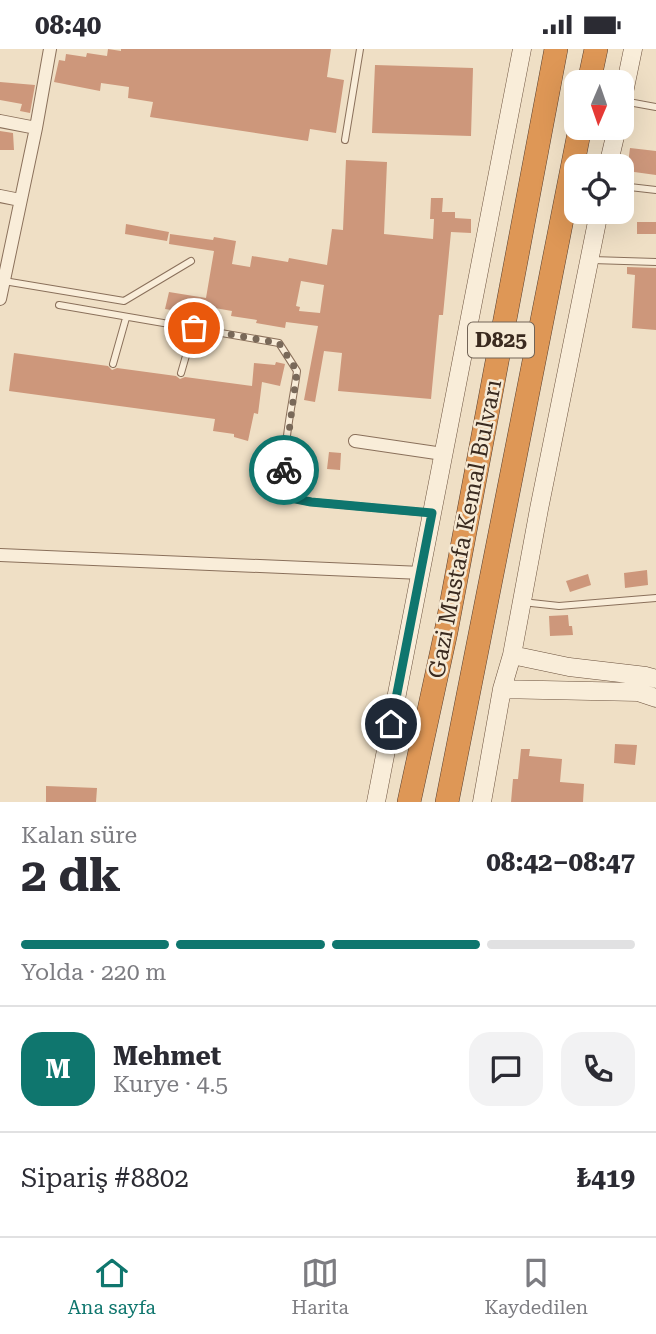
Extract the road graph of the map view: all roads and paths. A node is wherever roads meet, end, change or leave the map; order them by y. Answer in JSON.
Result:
{"nodes":[{"id":1,"x":50,"y":49,"type":"edge"},
{"id":2,"x":360,"y":49,"type":"edge"},
{"id":3,"x":522,"y":49,"type":"edge"},
{"id":4,"x":556,"y":49,"type":"edge"},
{"id":5,"x":596,"y":49,"type":"edge"},
{"id":6,"x":633,"y":49,"type":"edge"},
{"id":7,"x":592,"y":70,"type":"edge"},
{"id":8,"x":629,"y":70,"type":"edge"},
{"id":9,"x":634,"y":105,"type":"edge"},
{"id":10,"x":656,"y":107,"type":"edge"},
{"id":11,"x":0,"y":121,"type":"edge"},
{"id":12,"x":36,"y":128,"type":"junction"},
{"id":13,"x":345,"y":140,"type":"dead end"},
{"id":14,"x":578,"y":140,"type":"edge"},
{"id":15,"x":634,"y":187,"type":"edge"},
{"id":16,"x":656,"y":190,"type":"edge"},
{"id":17,"x":0,"y":197,"type":"edge"},
{"id":18,"x":20,"y":200,"type":"junction"},
{"id":19,"x":597,"y":224,"type":"edge"},
{"id":20,"x":6,"y":241,"type":"edge"},
{"id":21,"x":590,"y":260,"type":"junction"},
{"id":22,"x":191,"y":261,"type":"dead end"},
{"id":23,"x":656,"y":262,"type":"edge"},
{"id":24,"x":4,"y":281,"type":"junction"},
{"id":25,"x":0,"y":299,"type":"edge"},
{"id":26,"x":59,"y":305,"type":"dead end"},
{"id":27,"x":126,"y":318,"type":"junction"},
{"id":28,"x":194,"y":328,"type":"junction"},
{"id":29,"x":113,"y":364,"type":"dead end"},
{"id":30,"x":181,"y":373,"type":"dead end"},
{"id":31,"x":355,"y":441,"type":"dead end"},
{"id":32,"x":443,"y":454,"type":"junction"},
{"id":33,"x":432,"y":513,"type":"junction"},
{"id":34,"x":0,"y":555,"type":"edge"},
{"id":35,"x":422,"y":573,"type":"junction"},
{"id":36,"x":656,"y":598,"type":"edge"},
{"id":37,"x":521,"y":602,"type":"junction"},
{"id":38,"x":512,"y":655,"type":"junction"},
{"id":39,"x":656,"y":679,"type":"edge"},
{"id":40,"x":502,"y":689,"type":"junction"},
{"id":41,"x":656,"y":698,"type":"edge"},
{"id":42,"x":376,"y":802,"type":"edge"},
{"id":43,"x":410,"y":802,"type":"edge"},
{"id":44,"x":447,"y":802,"type":"edge"},
{"id":45,"x":482,"y":802,"type":"edge"}],
"edges":[{"from":1,"to":12,"type":"street"},
{"from":2,"to":13,"type":"lane"},
{"from":3,"to":32,"type":"street","name":"Gazi Mustafa Kemal Bulvarı"},
{"from":4,"to":43,"type":"highway","name":"Gazi Mustafa Kemal Bulvarı","number":"D825"},
{"from":5,"to":7,"type":"highway"},
{"from":6,"to":8,"type":"street"},
{"from":9,"to":10,"type":"lane"},
{"from":11,"to":12,"type":"street"},
{"from":12,"to":18,"type":"street"},
{"from":14,"to":44,"type":"highway","name":"Gazi Mustafa Kemal Bulvarı","number":"D825"},
{"from":15,"to":16,"type":"lane"},
{"from":17,"to":18,"type":"street"},
{"from":18,"to":20,"type":"street"},
{"from":19,"to":21,"type":"street"},
{"from":20,"to":24,"type":"street"},
{"from":21,"to":23,"type":"lane"},
{"from":21,"to":37,"type":"street"},
{"from":22,"to":24,"type":"lane"},
{"from":24,"to":25,"type":"street"},
{"from":26,"to":27,"type":"lane"},
{"from":27,"to":28,"type":"lane"},
{"from":27,"to":29,"type":"lane"},
{"from":28,"to":30,"type":"lane"},
{"from":28,"to":33,"type":"lane"},
{"from":31,"to":32,"type":"street"},
{"from":32,"to":33,"type":"street","name":"Gazi Mustafa Kemal Bulvarı"},
{"from":33,"to":35,"type":"street","name":"Gazi Mustafa Kemal Bulvarı"},
{"from":34,"to":35,"type":"street"},
{"from":35,"to":42,"type":"street","name":"Gazi Mustafa Kemal Bulvarı"},
{"from":36,"to":37,"type":"lane"},
{"from":37,"to":38,"type":"street"},
{"from":38,"to":39,"type":"street"},
{"from":38,"to":40,"type":"street"},
{"from":40,"to":41,"type":"street"},
{"from":40,"to":45,"type":"street"}]}
